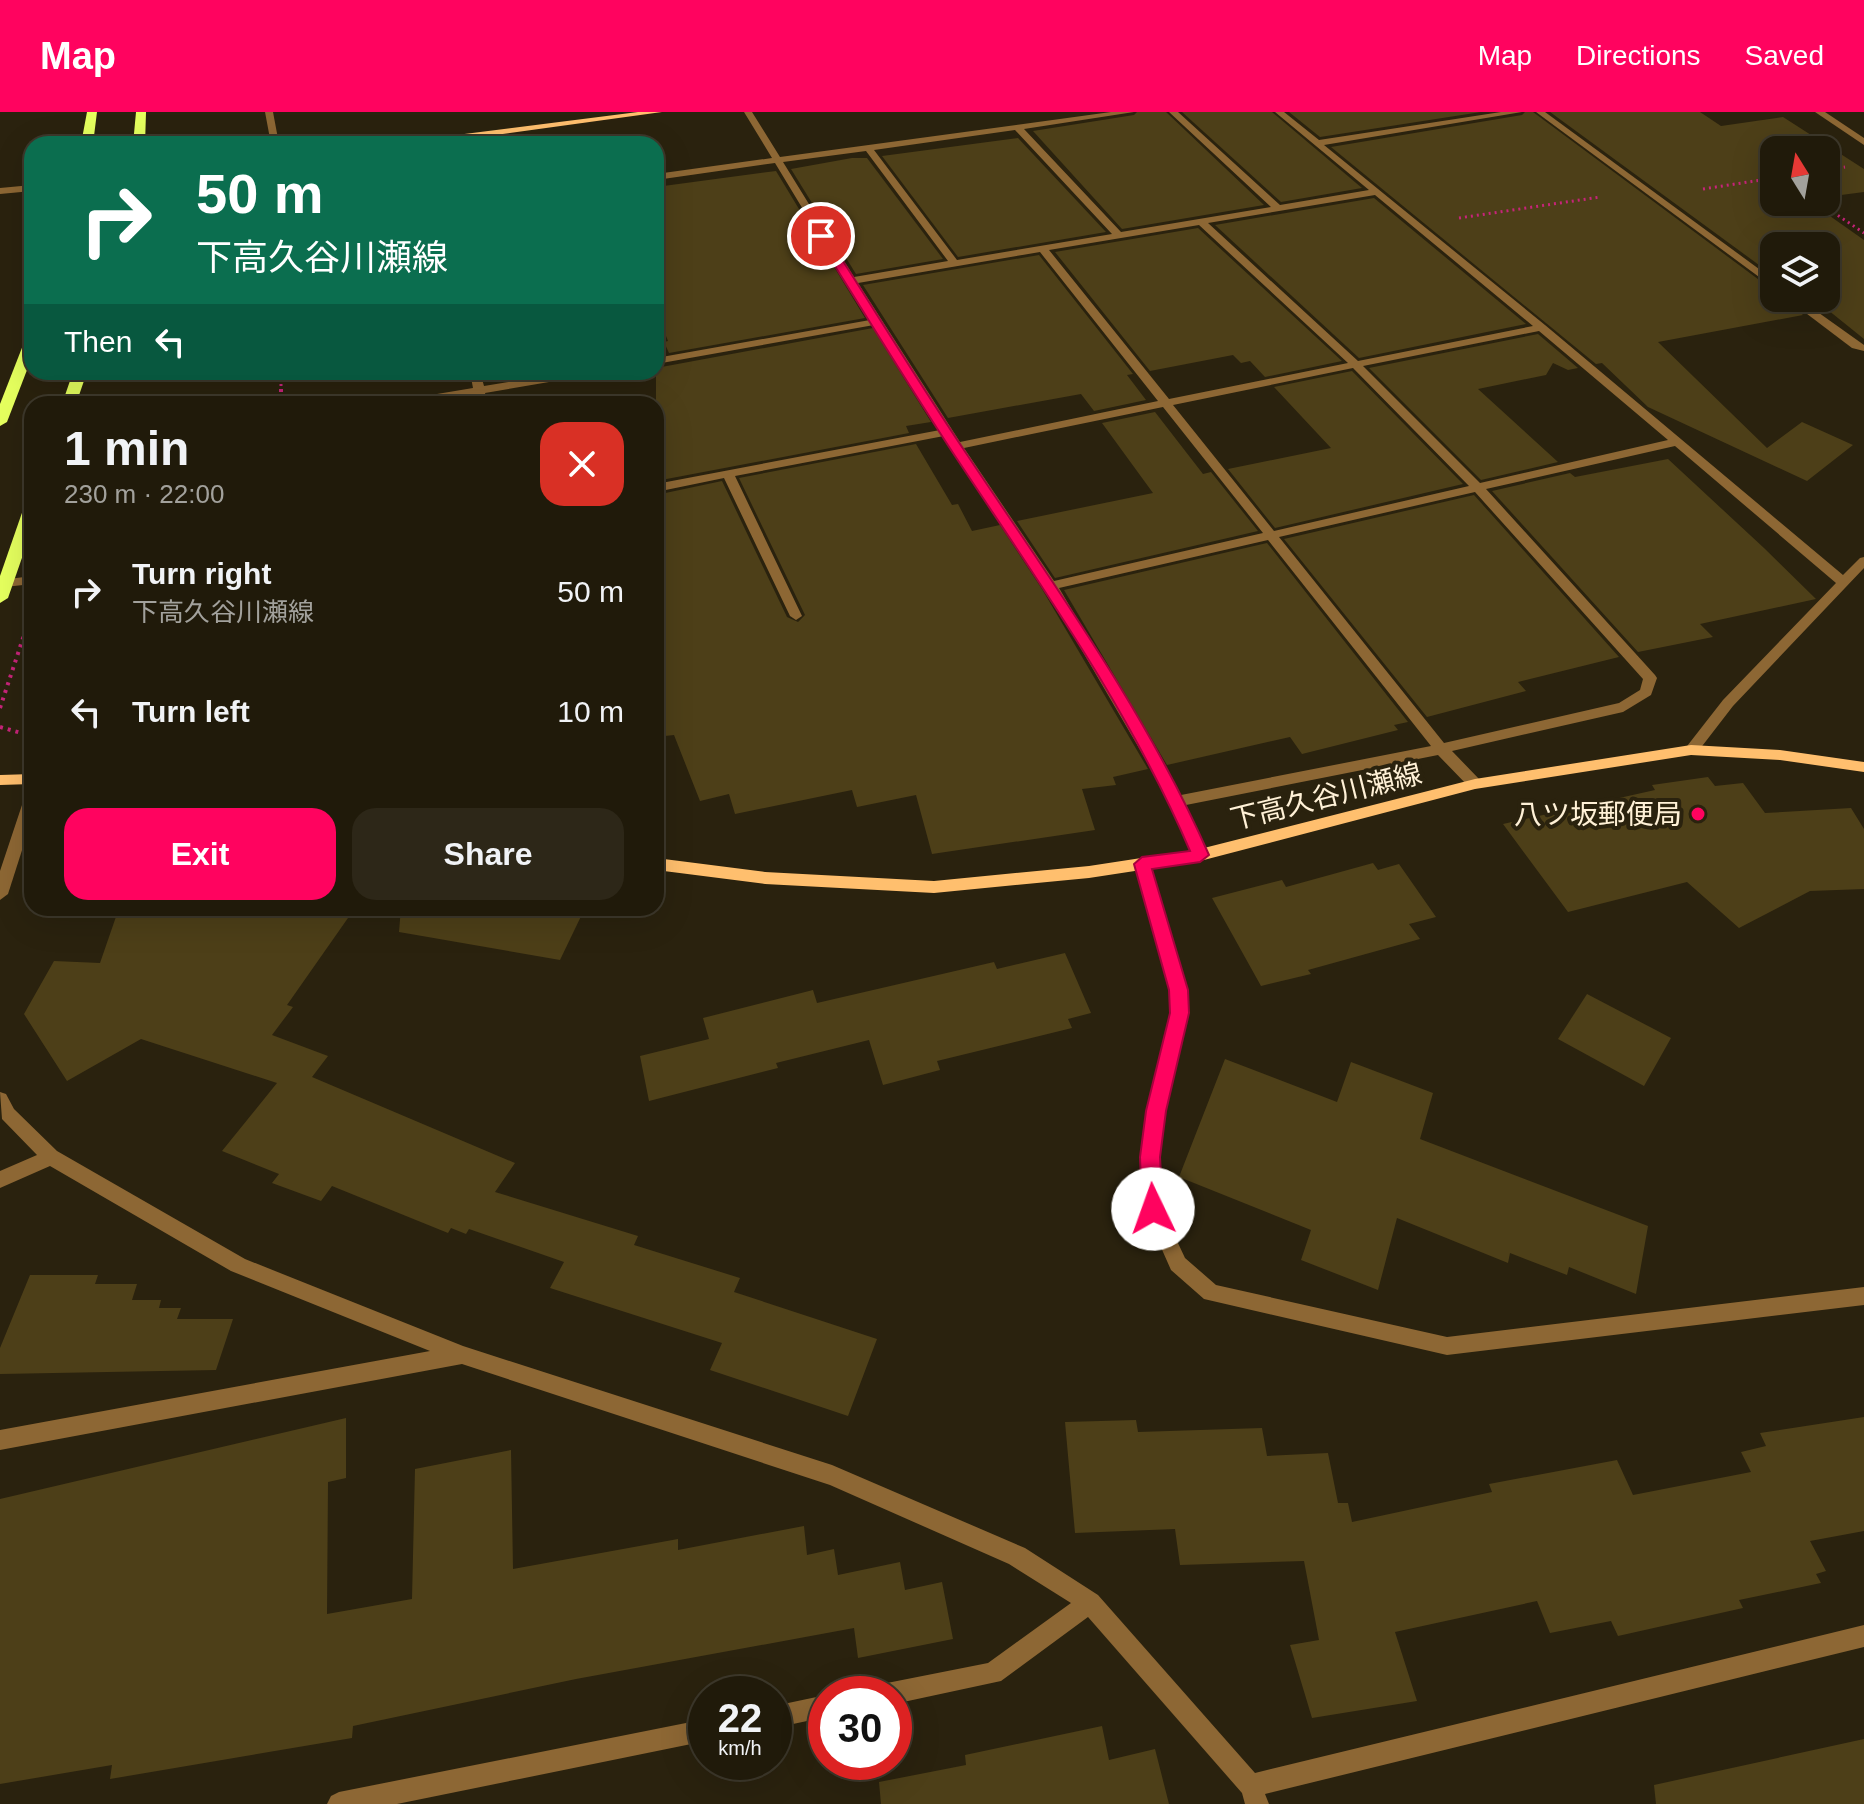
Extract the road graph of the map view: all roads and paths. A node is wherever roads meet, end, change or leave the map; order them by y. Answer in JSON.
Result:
{"nodes":[{"id":1,"x":92,"y":112,"type":"edge"},
{"id":2,"x":141,"y":112,"type":"edge"},
{"id":3,"x":269,"y":112,"type":"edge"},
{"id":4,"x":658,"y":112,"type":"edge"},
{"id":5,"x":748,"y":112,"type":"edge"},
{"id":6,"x":1130,"y":112,"type":"edge"},
{"id":7,"x":1173,"y":112,"type":"edge"},
{"id":8,"x":1279,"y":112,"type":"edge"},
{"id":9,"x":1518,"y":112,"type":"edge"},
{"id":10,"x":1540,"y":112,"type":"edge"},
{"id":11,"x":1819,"y":112,"type":"edge"},
{"id":12,"x":1018,"y":128,"type":"junction"},
{"id":13,"x":88,"y":136,"type":"edge"},
{"id":14,"x":140,"y":136,"type":"edge"},
{"id":15,"x":274,"y":136,"type":"edge"},
{"id":16,"x":471,"y":136,"type":"edge"},
{"id":17,"x":1864,"y":142,"type":"edge"},
{"id":18,"x":1317,"y":143,"type":"junction"},
{"id":19,"x":868,"y":148,"type":"junction"},
{"id":20,"x":776,"y":161,"type":"junction"},
{"id":21,"x":664,"y":176,"type":"edge"},
{"id":22,"x":1760,"y":180,"type":"edge"},
{"id":23,"x":24,"y":189,"type":"edge"},
{"id":24,"x":0,"y":191,"type":"edge"},
{"id":25,"x":1376,"y":192,"type":"junction"},
{"id":26,"x":1650,"y":193,"type":"junction"},
{"id":27,"x":1279,"y":209,"type":"junction"},
{"id":28,"x":1839,"y":216,"type":"edge"},
{"id":29,"x":1410,"y":220,"type":"junction"},
{"id":30,"x":1201,"y":222,"type":"junction"},
{"id":31,"x":1864,"y":233,"type":"edge"},
{"id":32,"x":1120,"y":237,"type":"junction"},
{"id":33,"x":1043,"y":249,"type":"junction"},
{"id":34,"x":955,"y":264,"type":"junction"},
{"id":35,"x":1760,"y":275,"type":"edge"},
{"id":36,"x":850,"y":281,"type":"junction"},
{"id":37,"x":1810,"y":312,"type":"edge"},
{"id":38,"x":876,"y":322,"type":"junction"},
{"id":39,"x":1541,"y":327,"type":"junction"},
{"id":40,"x":1864,"y":348,"type":"edge"},
{"id":41,"x":24,"y":360,"type":"edge"},
{"id":42,"x":664,"y":360,"type":"edge"},
{"id":43,"x":1356,"y":365,"type":"junction"},
{"id":44,"x":477,"y":380,"type":"edge"},
{"id":45,"x":543,"y":380,"type":"edge"},
{"id":46,"x":479,"y":391,"type":"junction"},
{"id":47,"x":447,"y":396,"type":"edge"},
{"id":48,"x":480,"y":396,"type":"edge"},
{"id":49,"x":1167,"y":404,"type":"junction"},
{"id":50,"x":0,"y":422,"type":"edge"},
{"id":51,"x":946,"y":432,"type":"junction"},
{"id":52,"x":1676,"y":442,"type":"junction"},
{"id":53,"x":955,"y":446,"type":"junction"},
{"id":54,"x":728,"y":475,"type":"junction"},
{"id":55,"x":664,"y":487,"type":"edge"},
{"id":56,"x":1479,"y":489,"type":"junction"},
{"id":57,"x":24,"y":529,"type":"edge"},
{"id":58,"x":1273,"y":534,"type":"junction"},
{"id":59,"x":1864,"y":561,"type":"edge"},
{"id":60,"x":1843,"y":582,"type":"junction"},
{"id":61,"x":24,"y":583,"type":"edge"},
{"id":62,"x":1051,"y":586,"type":"junction"},
{"id":63,"x":2,"y":590,"type":"edge"},
{"id":64,"x":796,"y":616,"type":"dead end"},
{"id":65,"x":24,"y":636,"type":"edge"},
{"id":66,"x":0,"y":708,"type":"edge"},
{"id":67,"x":0,"y":727,"type":"edge"},
{"id":68,"x":24,"y":734,"type":"edge"},
{"id":69,"x":1441,"y":749,"type":"junction"},
{"id":70,"x":1691,"y":750,"type":"junction"},
{"id":71,"x":1864,"y":767,"type":"edge"},
{"id":72,"x":24,"y":779,"type":"edge"},
{"id":73,"x":0,"y":780,"type":"edge"},
{"id":74,"x":1475,"y":784,"type":"junction"},
{"id":75,"x":1177,"y":801,"type":"junction"},
{"id":76,"x":24,"y":820,"type":"edge"},
{"id":77,"x":1200,"y":855,"type":"junction"},
{"id":78,"x":1142,"y":864,"type":"junction"},
{"id":79,"x":664,"y":865,"type":"edge"},
{"id":80,"x":0,"y":894,"type":"edge"},
{"id":81,"x":0,"y":1099,"type":"edge"},
{"id":82,"x":51,"y":1157,"type":"junction"},
{"id":83,"x":0,"y":1180,"type":"edge"},
{"id":84,"x":1864,"y":1296,"type":"edge"},
{"id":85,"x":463,"y":1355,"type":"junction"},
{"id":86,"x":0,"y":1440,"type":"edge"},
{"id":87,"x":1090,"y":1603,"type":"junction"},
{"id":88,"x":1864,"y":1636,"type":"edge"},
{"id":89,"x":912,"y":1689,"type":"edge"},
{"id":90,"x":688,"y":1734,"type":"edge"},
{"id":91,"x":1254,"y":1795,"type":"edge"},
{"id":92,"x":339,"y":1804,"type":"edge"}],
"edges":[{"from":1,"to":13,"type":"main road"},
{"from":2,"to":14,"type":"main road"},
{"from":3,"to":15,"type":"street"},
{"from":4,"to":16,"type":"main road"},
{"from":5,"to":20,"type":"street"},
{"from":6,"to":12,"type":"street"},
{"from":7,"to":27,"type":"street"},
{"from":8,"to":18,"type":"street"},
{"from":9,"to":18,"type":"street"},
{"from":10,"to":26,"type":"street"},
{"from":11,"to":17,"type":"street"},
{"from":12,"to":19,"type":"street"},
{"from":12,"to":32,"type":"street"},
{"from":18,"to":25,"type":"street"},
{"from":19,"to":20,"type":"street"},
{"from":19,"to":34,"type":"street"},
{"from":20,"to":21,"type":"street"},
{"from":20,"to":36,"type":"street"},
{"from":22,"to":26,"type":"path"},
{"from":23,"to":24,"type":"street"},
{"from":25,"to":27,"type":"street"},
{"from":25,"to":29,"type":"street"},
{"from":26,"to":29,"type":"path"},
{"from":26,"to":35,"type":"street"},
{"from":27,"to":30,"type":"street"},
{"from":28,"to":31,"type":"path"},
{"from":29,"to":39,"type":"street"},
{"from":30,"to":32,"type":"street"},
{"from":30,"to":43,"type":"street"},
{"from":32,"to":33,"type":"street"},
{"from":33,"to":34,"type":"street"},
{"from":33,"to":49,"type":"street"},
{"from":34,"to":36,"type":"street"},
{"from":36,"to":38,"type":"street"},
{"from":37,"to":40,"type":"street"},
{"from":38,"to":42,"type":"street"},
{"from":38,"to":51,"type":"street"},
{"from":39,"to":43,"type":"street"},
{"from":39,"to":52,"type":"street"},
{"from":41,"to":50,"type":"main road"},
{"from":43,"to":49,"type":"street"},
{"from":43,"to":56,"type":"street"},
{"from":44,"to":46,"type":"street"},
{"from":45,"to":46,"type":"street"},
{"from":46,"to":47,"type":"street"},
{"from":46,"to":48,"type":"street"},
{"from":49,"to":53,"type":"street"},
{"from":49,"to":58,"type":"street"},
{"from":51,"to":53,"type":"street"},
{"from":51,"to":54,"type":"street"},
{"from":52,"to":56,"type":"street"},
{"from":52,"to":60,"type":"street"},
{"from":53,"to":62,"type":"street"},
{"from":54,"to":55,"type":"street"},
{"from":54,"to":64,"type":"street"},
{"from":56,"to":58,"type":"street"},
{"from":56,"to":69,"type":"street"},
{"from":57,"to":63,"type":"main road"},
{"from":58,"to":62,"type":"street"},
{"from":58,"to":69,"type":"street"},
{"from":59,"to":60,"type":"street"},
{"from":60,"to":70,"type":"street"},
{"from":61,"to":63,"type":"street"},
{"from":62,"to":75,"type":"street"},
{"from":65,"to":66,"type":"path"},
{"from":67,"to":68,"type":"path"},
{"from":69,"to":74,"type":"street"},
{"from":69,"to":75,"type":"street"},
{"from":70,"to":71,"type":"main road","name":"下高久谷川瀬線"},
{"from":70,"to":74,"type":"main road","name":"下高久谷川瀬線"},
{"from":72,"to":73,"type":"main road"},
{"from":74,"to":77,"type":"main road","name":"下高久谷川瀬線"},
{"from":75,"to":77,"type":"street"},
{"from":76,"to":80,"type":"street"},
{"from":77,"to":78,"type":"main road","name":"下高久谷川瀬線"},
{"from":78,"to":79,"type":"main road","name":"下高久谷川瀬線"},
{"from":78,"to":84,"type":"street"},
{"from":81,"to":82,"type":"street"},
{"from":82,"to":83,"type":"street"},
{"from":82,"to":85,"type":"street"},
{"from":85,"to":86,"type":"street"},
{"from":85,"to":87,"type":"street"},
{"from":87,"to":89,"type":"street"},
{"from":87,"to":91,"type":"street"},
{"from":88,"to":91,"type":"street"},
{"from":90,"to":92,"type":"street"}]}
